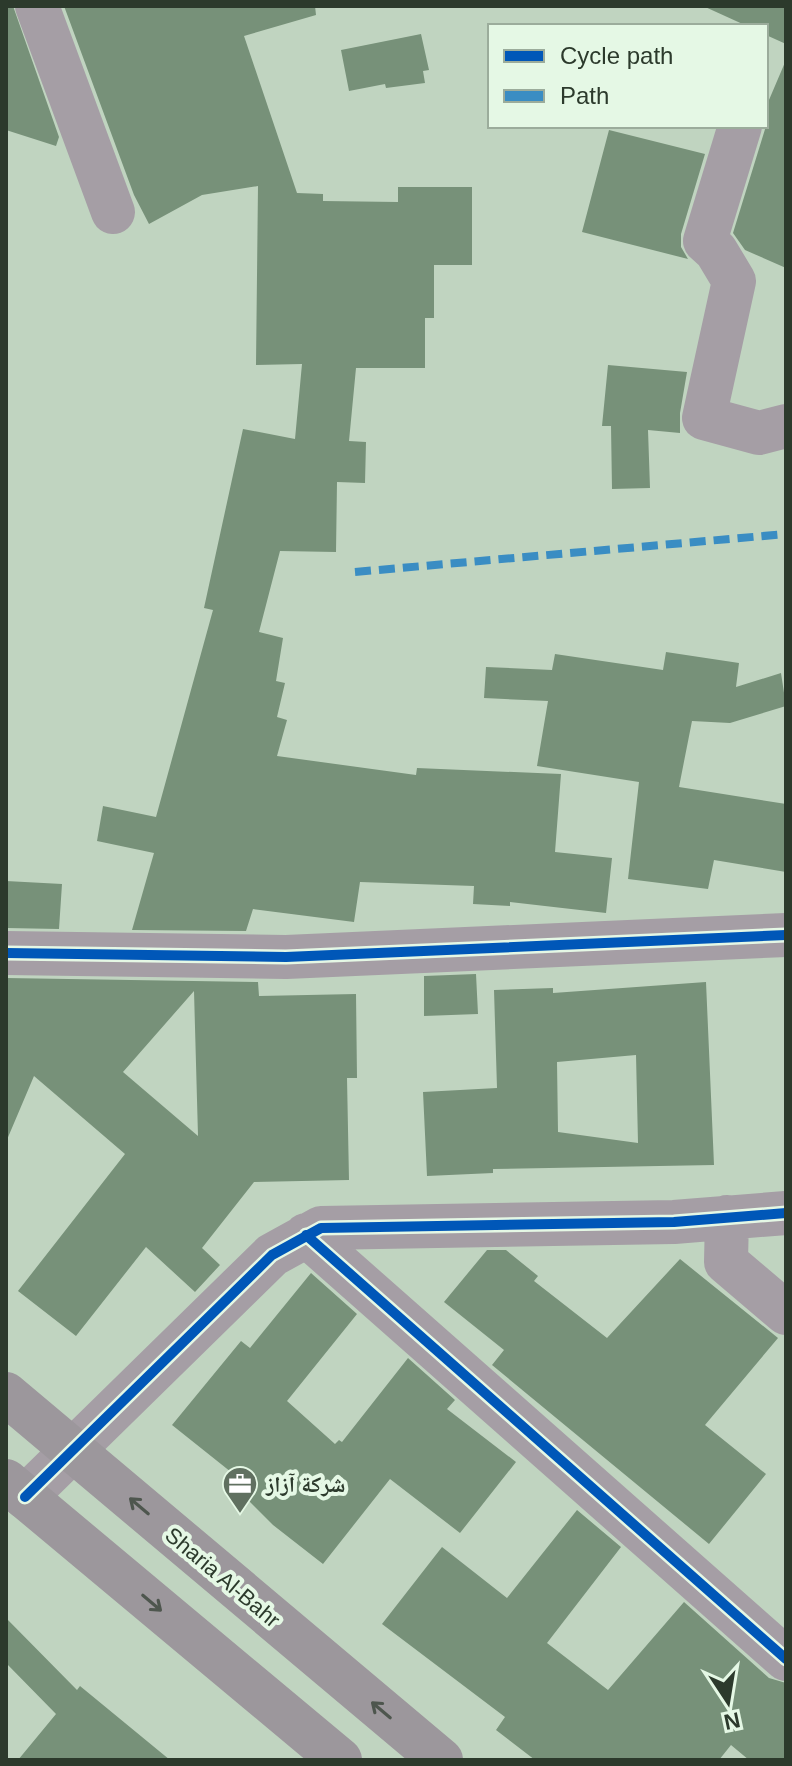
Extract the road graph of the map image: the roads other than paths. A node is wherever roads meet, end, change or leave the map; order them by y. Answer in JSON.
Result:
{"nodes":[{"id":1,"x":37,"y":6,"type":"edge"},
{"id":2,"x":739,"y":128,"type":"edge"},
{"id":3,"x":113,"y":212,"type":"dead end"},
{"id":4,"x":786,"y":426,"type":"edge"},
{"id":5,"x":786,"y":935,"type":"edge"},
{"id":6,"x":6,"y":953,"type":"edge"},
{"id":7,"x":786,"y":1213,"type":"edge"},
{"id":8,"x":727,"y":1217,"type":"junction"},
{"id":9,"x":306,"y":1235,"type":"junction"},
{"id":10,"x":786,"y":1313,"type":"edge"},
{"id":11,"x":6,"y":1394,"type":"edge"},
{"id":12,"x":74,"y":1452,"type":"junction"},
{"id":13,"x":15,"y":1489,"type":"edge"},
{"id":14,"x":786,"y":1659,"type":"edge"},
{"id":15,"x":340,"y":1760,"type":"edge"},
{"id":16,"x":441,"y":1760,"type":"edge"}],
"edges":[{"from":1,"to":3,"type":"street"},
{"from":2,"to":4,"type":"street"},
{"from":5,"to":6,"type":"street"},
{"from":7,"to":8,"type":"street"},
{"from":8,"to":9,"type":"street"},
{"from":8,"to":10,"type":"street"},
{"from":9,"to":12,"type":"street"},
{"from":9,"to":14,"type":"street"},
{"from":11,"to":12,"type":"main road","name":"Sharia Al-Bahr"},
{"from":12,"to":13,"type":"street"},
{"from":16,"to":12,"type":"main road","name":"Sharia Al-Bahr","one_way":true},
{"from":13,"to":15,"type":"main road","one_way":true}]}
